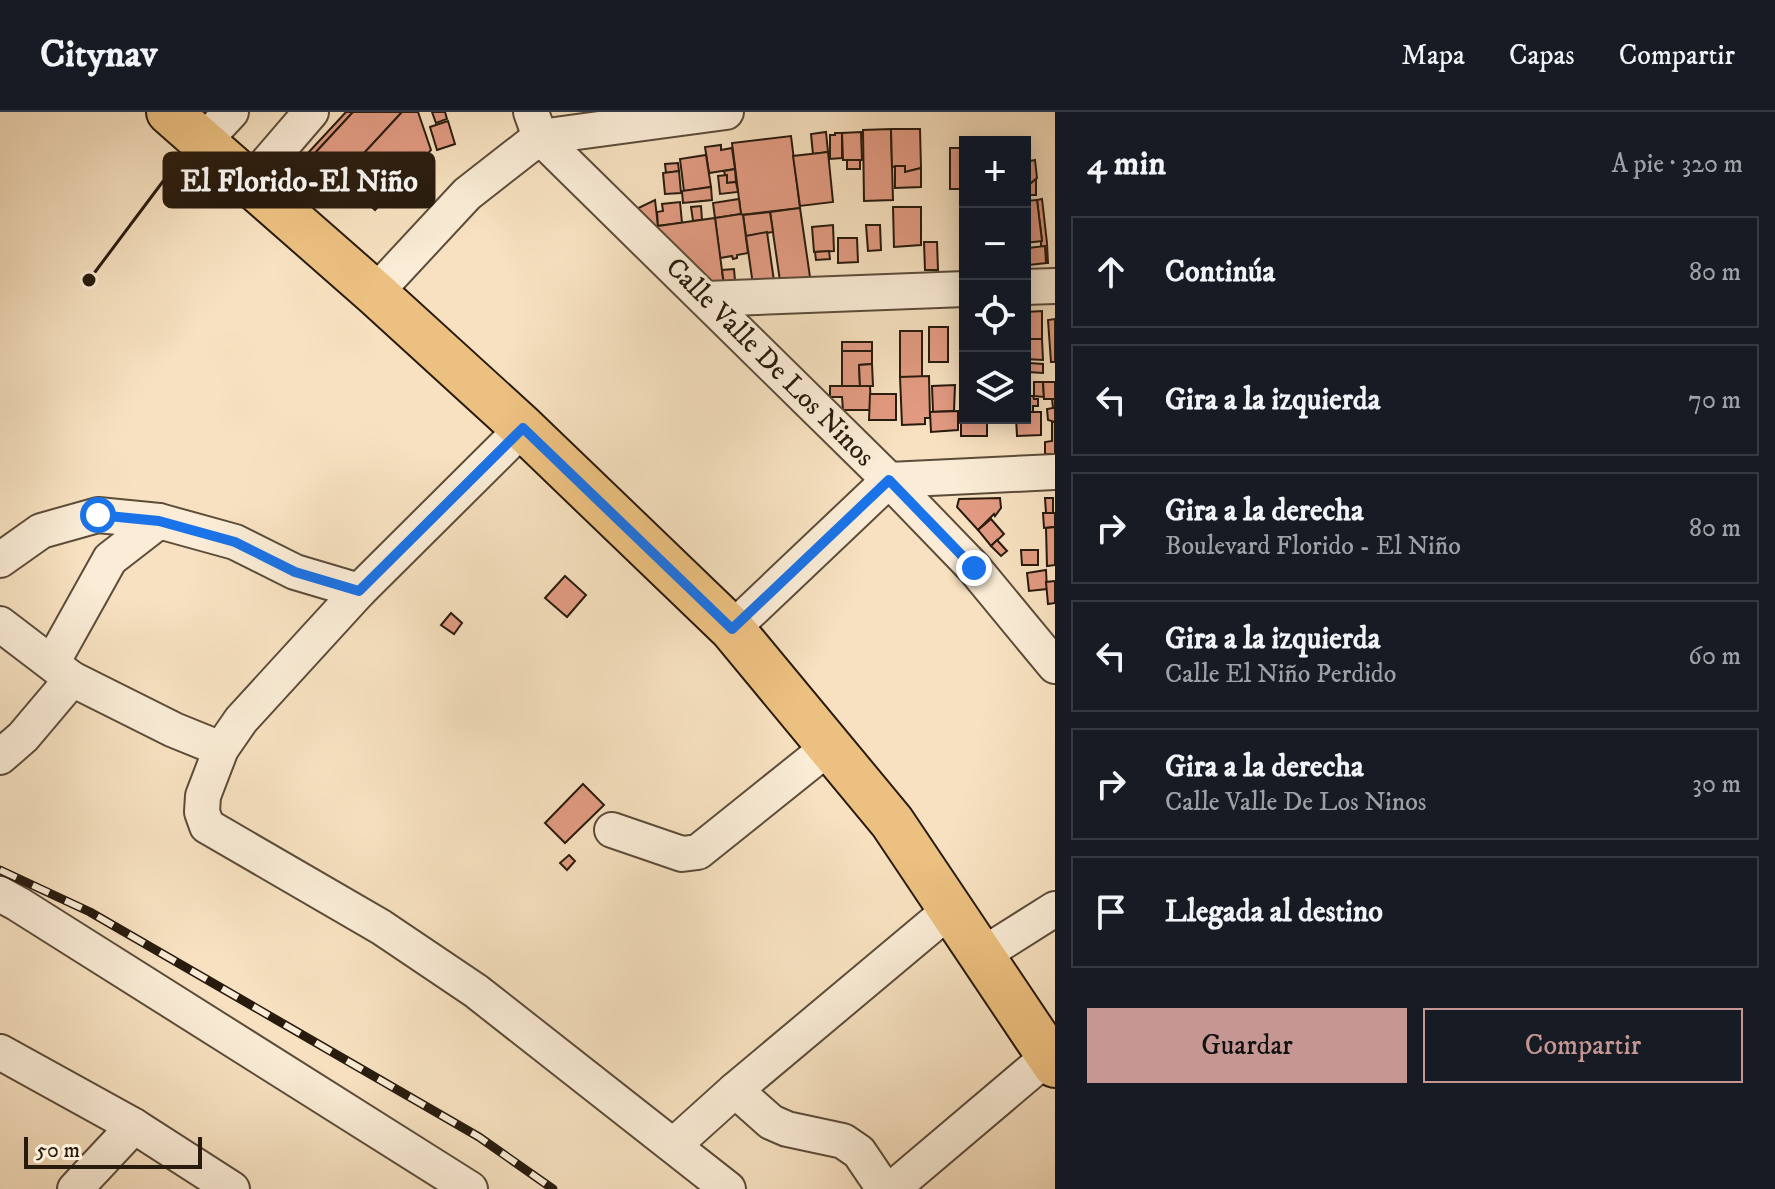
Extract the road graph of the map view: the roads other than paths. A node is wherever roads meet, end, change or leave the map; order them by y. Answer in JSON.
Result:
{"nodes":[{"id":1,"x":169,"y":112,"type":"edge"},
{"id":2,"x":311,"y":112,"type":"edge"},
{"id":3,"x":726,"y":112,"type":"edge"},
{"id":4,"x":536,"y":125,"type":"edge"},
{"id":5,"x":217,"y":127,"type":"edge"},
{"id":6,"x":250,"y":183,"type":"junction"},
{"id":7,"x":1055,"y":286,"type":"edge"},
{"id":8,"x":1031,"y":287,"type":"edge"},
{"id":9,"x":959,"y":289,"type":"edge"},
{"id":10,"x":375,"y":293,"type":"junction"},
{"id":11,"x":706,"y":299,"type":"junction"},
{"id":12,"x":523,"y":428,"type":"junction"},
{"id":13,"x":1055,"y":472,"type":"edge"},
{"id":14,"x":889,"y":480,"type":"junction"},
{"id":15,"x":159,"y":521,"type":"junction"},
{"id":16,"x":0,"y":560,"type":"edge"},
{"id":17,"x":359,"y":591,"type":"junction"},
{"id":18,"x":0,"y":624,"type":"edge"},
{"id":19,"x":732,"y":629,"type":"junction"},
{"id":20,"x":1052,"y":659,"type":"edge"},
{"id":21,"x":62,"y":671,"type":"junction"},
{"id":22,"x":829,"y":747,"type":"junction"},
{"id":23,"x":221,"y":749,"type":"junction"},
{"id":24,"x":0,"y":757,"type":"edge"},
{"id":25,"x":612,"y":830,"type":"dead end"},
{"id":26,"x":0,"y":894,"type":"edge"},
{"id":27,"x":951,"y":909,"type":"junction"},
{"id":28,"x":1055,"y":909,"type":"edge"},
{"id":29,"x":982,"y":955,"type":"junction"},
{"id":30,"x":0,"y":1052,"type":"edge"},
{"id":31,"x":1052,"y":1060,"type":"edge"},
{"id":32,"x":735,"y":1090,"type":"junction"},
{"id":33,"x":134,"y":1126,"type":"junction"},
{"id":34,"x":674,"y":1145,"type":"junction"},
{"id":35,"x":75,"y":1189,"type":"edge"},
{"id":36,"x":232,"y":1189,"type":"edge"},
{"id":37,"x":470,"y":1189,"type":"edge"},
{"id":38,"x":728,"y":1189,"type":"edge"},
{"id":39,"x":884,"y":1189,"type":"edge"},
{"id":40,"x":892,"y":1189,"type":"edge"}],
"edges":[{"from":1,"to":5,"type":"main road"},
{"from":2,"to":6,"type":"street"},
{"from":3,"to":4,"type":"street"},
{"from":4,"to":10,"type":"street"},
{"from":4,"to":11,"type":"street","name":"Calle Valle De Los Ninos"},
{"from":5,"to":6,"type":"main road"},
{"from":6,"to":10,"type":"main road"},
{"from":7,"to":8,"type":"street"},
{"from":9,"to":11,"type":"street"},
{"from":10,"to":12,"type":"main road"},
{"from":11,"to":14,"type":"street","name":"Calle Valle De Los Ninos"},
{"from":12,"to":17,"type":"street"},
{"from":12,"to":19,"type":"main road"},
{"from":13,"to":14,"type":"street"},
{"from":14,"to":19,"type":"street"},
{"from":14,"to":20,"type":"street","name":"Calle Valle De Los Ninos"},
{"from":15,"to":16,"type":"street"},
{"from":15,"to":17,"type":"street"},
{"from":15,"to":21,"type":"street"},
{"from":17,"to":23,"type":"street"},
{"from":18,"to":21,"type":"street"},
{"from":19,"to":22,"type":"main road"},
{"from":21,"to":23,"type":"street"},
{"from":21,"to":24,"type":"street"},
{"from":22,"to":25,"type":"street"},
{"from":22,"to":27,"type":"main road"},
{"from":23,"to":34,"type":"street"},
{"from":26,"to":37,"type":"street"},
{"from":27,"to":29,"type":"main road"},
{"from":27,"to":32,"type":"street"},
{"from":28,"to":29,"type":"street"},
{"from":29,"to":31,"type":"main road"},
{"from":30,"to":33,"type":"street"},
{"from":31,"to":40,"type":"street"},
{"from":32,"to":34,"type":"street"},
{"from":32,"to":39,"type":"street"},
{"from":33,"to":35,"type":"street"},
{"from":33,"to":36,"type":"street"},
{"from":34,"to":38,"type":"street"}]}
